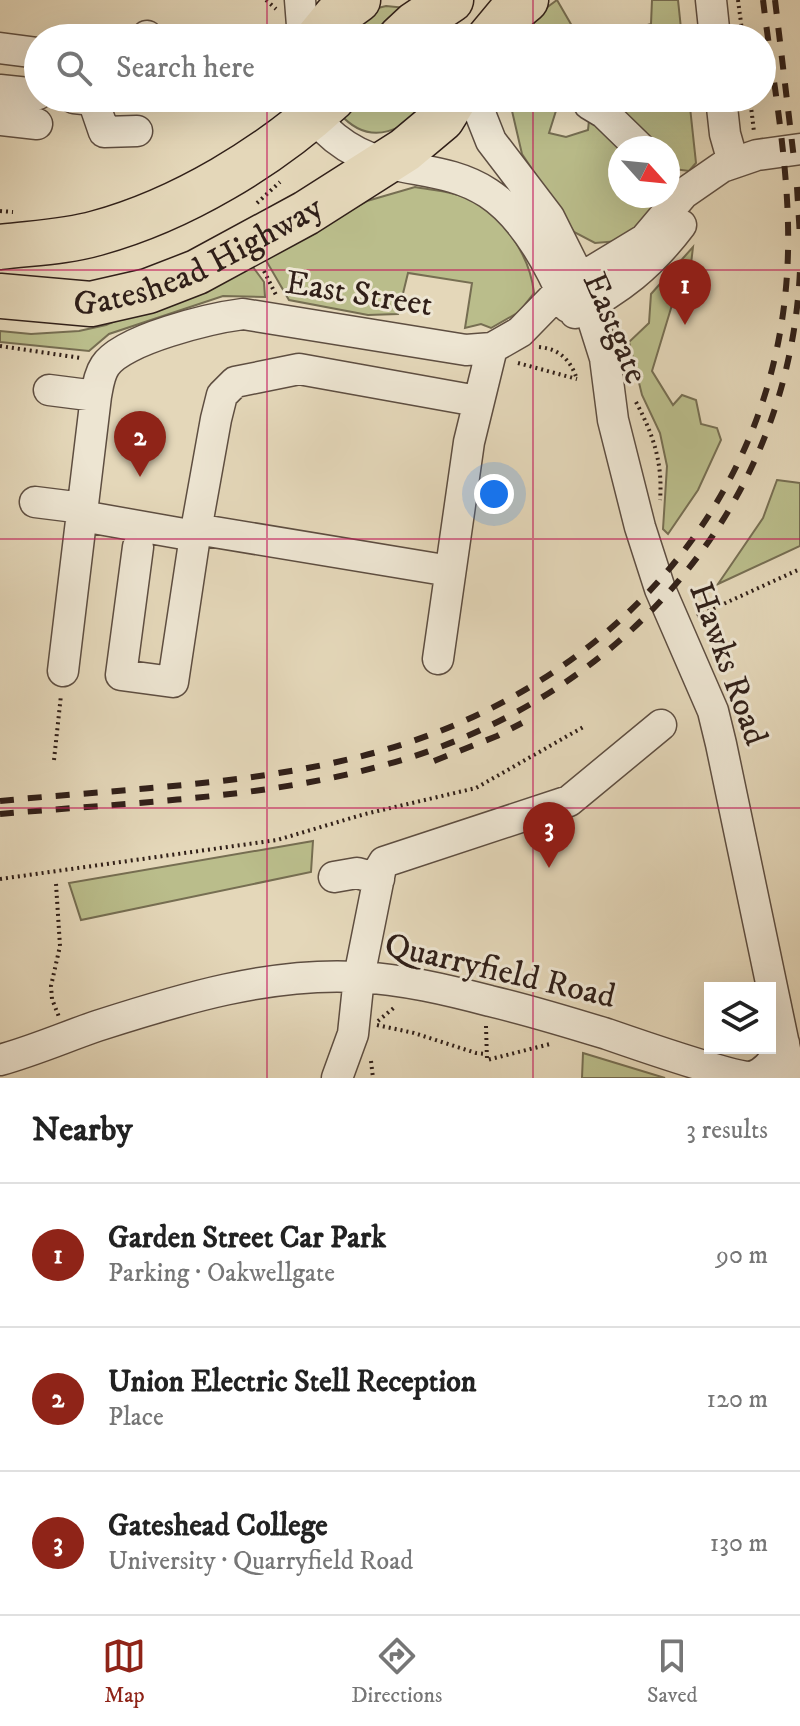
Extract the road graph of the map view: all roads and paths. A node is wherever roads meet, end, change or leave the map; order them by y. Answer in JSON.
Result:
{"nodes":[{"id":1,"x":300,"y":0,"type":"edge"},
{"id":2,"x":358,"y":0,"type":"edge"},
{"id":3,"x":451,"y":0,"type":"edge"},
{"id":4,"x":526,"y":0,"type":"edge"},
{"id":5,"x":711,"y":0,"type":"edge"},
{"id":6,"x":738,"y":0,"type":"edge"},
{"id":7,"x":274,"y":1,"type":"edge"},
{"id":8,"x":296,"y":24,"type":"edge"},
{"id":9,"x":305,"y":24,"type":"edge"},
{"id":10,"x":325,"y":24,"type":"edge"},
{"id":11,"x":415,"y":24,"type":"edge"},
{"id":12,"x":501,"y":24,"type":"edge"},
{"id":13,"x":714,"y":24,"type":"edge"},
{"id":14,"x":741,"y":24,"type":"edge"},
{"id":15,"x":0,"y":48,"type":"edge"},
{"id":16,"x":24,"y":51,"type":"edge"},
{"id":17,"x":0,"y":90,"type":"edge"},
{"id":18,"x":24,"y":102,"type":"edge"},
{"id":19,"x":27,"y":112,"type":"edge"},
{"id":20,"x":94,"y":112,"type":"edge"},
{"id":21,"x":308,"y":112,"type":"edge"},
{"id":22,"x":324,"y":112,"type":"edge"},
{"id":23,"x":446,"y":112,"type":"edge"},
{"id":24,"x":480,"y":112,"type":"edge"},
{"id":25,"x":602,"y":112,"type":"edge"},
{"id":26,"x":723,"y":112,"type":"edge"},
{"id":27,"x":0,"y":120,"type":"edge"},
{"id":28,"x":137,"y":131,"type":"dead end"},
{"id":29,"x":628,"y":136,"type":"edge"},
{"id":30,"x":800,"y":149,"type":"edge"},
{"id":31,"x":383,"y":164,"type":"junction"},
{"id":32,"x":722,"y":169,"type":"junction"},
{"id":33,"x":289,"y":174,"type":"dead end"},
{"id":34,"x":680,"y":185,"type":"edge"},
{"id":35,"x":255,"y":204,"type":"dead end"},
{"id":36,"x":663,"y":208,"type":"edge"},
{"id":37,"x":556,"y":229,"type":"junction"},
{"id":38,"x":0,"y":247,"type":"edge"},
{"id":39,"x":622,"y":253,"type":"junction"},
{"id":40,"x":259,"y":262,"type":"dead end"},
{"id":41,"x":0,"y":296,"type":"edge"},
{"id":42,"x":575,"y":298,"type":"junction"},
{"id":43,"x":287,"y":320,"type":"junction"},
{"id":44,"x":525,"y":340,"type":"junction"},
{"id":45,"x":0,"y":346,"type":"edge"},
{"id":46,"x":492,"y":348,"type":"junction"},
{"id":47,"x":105,"y":365,"type":"junction"},
{"id":48,"x":49,"y":390,"type":"dead end"},
{"id":49,"x":96,"y":396,"type":"junction"},
{"id":50,"x":634,"y":396,"type":"dead end"},
{"id":51,"x":477,"y":401,"type":"junction"},
{"id":52,"x":613,"y":420,"type":"joint"},
{"id":53,"x":35,"y":502,"type":"dead end"},
{"id":54,"x":660,"y":505,"type":"dead end"},
{"id":55,"x":82,"y":512,"type":"junction"},
{"id":56,"x":195,"y":532,"type":"junction"},
{"id":57,"x":138,"y":547,"type":"dead end"},
{"id":58,"x":800,"y":569,"type":"edge"},
{"id":59,"x":450,"y":571,"type":"junction"},
{"id":60,"x":677,"y":626,"type":"junction"},
{"id":61,"x":438,"y":659,"type":"dead end"},
{"id":62,"x":63,"y":671,"type":"joint"},
{"id":63,"x":661,"y":725,"type":"dead end"},
{"id":64,"x":585,"y":726,"type":"dead end"},
{"id":65,"x":54,"y":760,"type":"dead end"},
{"id":66,"x":334,"y":877,"type":"dead end"},
{"id":67,"x":0,"y":879,"type":"edge"},
{"id":68,"x":379,"y":879,"type":"junction"},
{"id":69,"x":56,"y":884,"type":"dead end"},
{"id":70,"x":359,"y":977,"type":"junction"},
{"id":71,"x":402,"y":1004,"type":"dead end"},
{"id":72,"x":486,"y":1019,"type":"dead end"},
{"id":73,"x":353,"y":1034,"type":"junction"},
{"id":74,"x":63,"y":1039,"type":"junction"},
{"id":75,"x":784,"y":1043,"type":"junction"},
{"id":76,"x":551,"y":1044,"type":"dead end"},
{"id":77,"x":487,"y":1054,"type":"junction"},
{"id":78,"x":16,"y":1064,"type":"edge"},
{"id":79,"x":337,"y":1078,"type":"edge"},
{"id":80,"x":362,"y":1078,"type":"edge"},
{"id":81,"x":749,"y":1078,"type":"edge"},
{"id":82,"x":791,"y":1078,"type":"edge"}],
"edges":[{"from":1,"to":9,"type":"street"},
{"from":2,"to":10,"type":"highway"},
{"from":3,"to":11,"type":"highway"},
{"from":4,"to":12,"type":"highway"},
{"from":5,"to":13,"type":"street"},
{"from":6,"to":14,"type":"path"},
{"from":7,"to":8,"type":"street"},
{"from":15,"to":16,"type":"street"},
{"from":17,"to":18,"type":"street"},
{"from":19,"to":27,"type":"street"},
{"from":20,"to":28,"type":"street"},
{"from":21,"to":38,"type":"highway","name":"Gateshead Highway"},
{"from":22,"to":31,"type":"street","name":"Eastgate"},
{"from":23,"to":31,"type":"highway","name":"Gateshead Highway"},
{"from":24,"to":37,"type":"street","name":"Eastgate"},
{"from":25,"to":29,"type":"street"},
{"from":26,"to":32,"type":"street"},
{"from":30,"to":32,"type":"street"},
{"from":31,"to":41,"type":"highway","name":"Gateshead Highway"},
{"from":31,"to":42,"type":"street","name":"Eastgate"},
{"from":32,"to":34,"type":"street"},
{"from":32,"to":42,"type":"street"},
{"from":33,"to":35,"type":"path"},
{"from":36,"to":39,"type":"street"},
{"from":37,"to":39,"type":"street"},
{"from":37,"to":42,"type":"street","name":"Eastgate"},
{"from":39,"to":42,"type":"street"},
{"from":40,"to":43,"type":"path"},
{"from":42,"to":44,"type":"street"},
{"from":42,"to":52,"type":"street","name":"Eastgate"},
{"from":43,"to":46,"type":"street","name":"East Street"},
{"from":43,"to":47,"type":"street","name":"East Street"},
{"from":44,"to":46,"type":"street"},
{"from":44,"to":46,"type":"path"},
{"from":45,"to":47,"type":"path"},
{"from":46,"to":51,"type":"street"},
{"from":47,"to":49,"type":"street"},
{"from":48,"to":49,"type":"street"},
{"from":49,"to":55,"type":"street"},
{"from":50,"to":54,"type":"path"},
{"from":51,"to":56,"type":"street"},
{"from":51,"to":59,"type":"street"},
{"from":52,"to":60,"type":"street","name":"Hawks Road"},
{"from":53,"to":55,"type":"street"},
{"from":55,"to":56,"type":"street"},
{"from":55,"to":62,"type":"street"},
{"from":56,"to":57,"type":"street"},
{"from":56,"to":59,"type":"street"},
{"from":58,"to":60,"type":"path"},
{"from":59,"to":61,"type":"street"},
{"from":60,"to":75,"type":"street","name":"Hawks Road"},
{"from":62,"to":65,"type":"path"},
{"from":63,"to":68,"type":"street"},
{"from":64,"to":67,"type":"path"},
{"from":66,"to":68,"type":"street"},
{"from":68,"to":70,"type":"street"},
{"from":69,"to":74,"type":"path"},
{"from":70,"to":73,"type":"street"},
{"from":70,"to":74,"type":"street","name":"Quarryfield Road"},
{"from":70,"to":81,"type":"street","name":"Quarryfield Road"},
{"from":71,"to":77,"type":"path"},
{"from":72,"to":77,"type":"path"},
{"from":73,"to":79,"type":"street"},
{"from":73,"to":80,"type":"street"},
{"from":74,"to":78,"type":"street","name":"Quarryfield Road"},
{"from":75,"to":81,"type":"street","name":"Quarryfield Road"},
{"from":75,"to":82,"type":"street","name":"Hawks Road"},
{"from":76,"to":77,"type":"path"}]}
